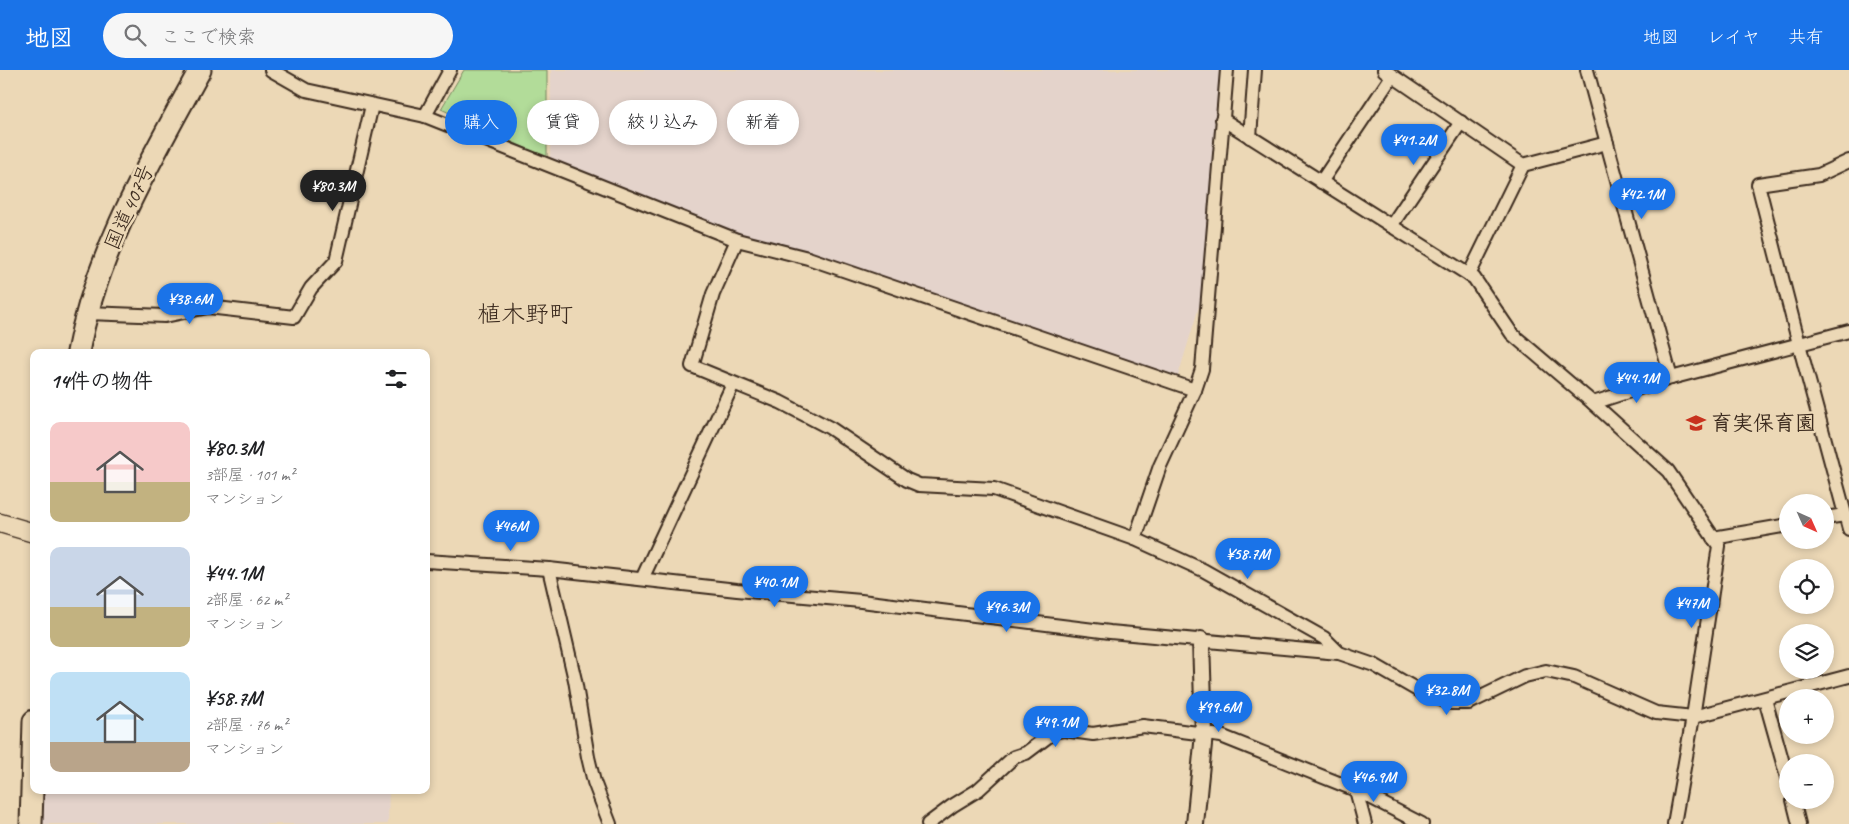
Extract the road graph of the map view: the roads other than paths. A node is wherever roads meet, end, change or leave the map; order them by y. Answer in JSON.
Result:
{"nodes":[{"id":1,"x":200,"y":70,"type":"edge"},
{"id":2,"x":271,"y":70,"type":"edge"},
{"id":3,"x":450,"y":70,"type":"edge"},
{"id":4,"x":1226,"y":70,"type":"edge"},
{"id":5,"x":1255,"y":70,"type":"edge"},
{"id":6,"x":1587,"y":70,"type":"edge"},
{"id":7,"x":1388,"y":73,"type":"edge"},
{"id":8,"x":372,"y":105,"type":"junction"},
{"id":9,"x":425,"y":116,"type":"junction"},
{"id":10,"x":1222,"y":119,"type":"junction"},
{"id":11,"x":1461,"y":122,"type":"junction"},
{"id":12,"x":1250,"y":137,"type":"junction"},
{"id":13,"x":1607,"y":143,"type":"junction"},
{"id":14,"x":1849,"y":160,"type":"edge"},
{"id":15,"x":1523,"y":165,"type":"junction"},
{"id":16,"x":1321,"y":182,"type":"junction"},
{"id":17,"x":1391,"y":226,"type":"junction"},
{"id":18,"x":737,"y":240,"type":"junction"},
{"id":19,"x":1469,"y":274,"type":"junction"},
{"id":20,"x":88,"y":313,"type":"junction"},
{"id":21,"x":1849,"y":331,"type":"edge"},
{"id":22,"x":1799,"y":344,"type":"junction"},
{"id":23,"x":79,"y":349,"type":"edge"},
{"id":24,"x":1672,"y":378,"type":"junction"},
{"id":25,"x":733,"y":384,"type":"junction"},
{"id":26,"x":1194,"y":390,"type":"junction"},
{"id":27,"x":1593,"y":403,"type":"junction"},
{"id":28,"x":1845,"y":515,"type":"junction"},
{"id":29,"x":1834,"y":517,"type":"edge"},
{"id":30,"x":0,"y":524,"type":"edge"},
{"id":31,"x":1779,"y":527,"type":"edge"},
{"id":32,"x":1849,"y":529,"type":"edge"},
{"id":33,"x":30,"y":532,"type":"edge"},
{"id":34,"x":1713,"y":538,"type":"junction"},
{"id":35,"x":1135,"y":539,"type":"junction"},
{"id":36,"x":430,"y":561,"type":"edge"},
{"id":37,"x":549,"y":569,"type":"junction"},
{"id":38,"x":642,"y":580,"type":"junction"},
{"id":39,"x":1201,"y":640,"type":"junction"},
{"id":40,"x":1339,"y":653,"type":"junction"},
{"id":41,"x":1849,"y":676,"type":"edge"},
{"id":42,"x":1765,"y":699,"type":"junction"},
{"id":43,"x":1693,"y":717,"type":"junction"},
{"id":44,"x":1204,"y":734,"type":"junction"},
{"id":45,"x":1780,"y":754,"type":"edge"},
{"id":46,"x":1356,"y":790,"type":"junction"},
{"id":47,"x":32,"y":794,"type":"edge"},
{"id":48,"x":1795,"y":809,"type":"edge"},
{"id":49,"x":31,"y":824,"type":"edge"},
{"id":50,"x":610,"y":824,"type":"edge"},
{"id":51,"x":928,"y":824,"type":"edge"},
{"id":52,"x":1195,"y":824,"type":"edge"},
{"id":53,"x":1366,"y":824,"type":"edge"},
{"id":54,"x":1422,"y":824,"type":"edge"},
{"id":55,"x":1674,"y":824,"type":"edge"},
{"id":56,"x":1799,"y":824,"type":"edge"}],
"edges":[{"from":1,"to":20,"type":"highway","name":"国道407号"},
{"from":2,"to":8,"type":"street"},
{"from":3,"to":9,"type":"street"},
{"from":4,"to":10,"type":"street"},
{"from":5,"to":12,"type":"street"},
{"from":6,"to":13,"type":"street"},
{"from":7,"to":11,"type":"street"},
{"from":7,"to":16,"type":"street"},
{"from":8,"to":9,"type":"street"},
{"from":8,"to":20,"type":"street"},
{"from":9,"to":18,"type":"street"},
{"from":10,"to":12,"type":"street"},
{"from":10,"to":26,"type":"street"},
{"from":11,"to":15,"type":"street"},
{"from":11,"to":17,"type":"street"},
{"from":12,"to":16,"type":"street"},
{"from":13,"to":15,"type":"street"},
{"from":13,"to":24,"type":"street"},
{"from":14,"to":22,"type":"street"},
{"from":15,"to":19,"type":"street"},
{"from":16,"to":17,"type":"street"},
{"from":17,"to":19,"type":"street"},
{"from":18,"to":25,"type":"street"},
{"from":18,"to":26,"type":"street"},
{"from":19,"to":27,"type":"street"},
{"from":20,"to":23,"type":"highway","name":"国道407号"},
{"from":21,"to":22,"type":"street"},
{"from":22,"to":24,"type":"street"},
{"from":22,"to":28,"type":"street"},
{"from":24,"to":27,"type":"street"},
{"from":25,"to":35,"type":"street"},
{"from":25,"to":38,"type":"street"},
{"from":26,"to":35,"type":"street"},
{"from":27,"to":34,"type":"street"},
{"from":28,"to":29,"type":"street"},
{"from":28,"to":32,"type":"street"},
{"from":30,"to":33,"type":"main road"},
{"from":31,"to":34,"type":"street"},
{"from":34,"to":43,"type":"street"},
{"from":35,"to":40,"type":"street"},
{"from":36,"to":37,"type":"street"},
{"from":37,"to":38,"type":"street"},
{"from":37,"to":50,"type":"street"},
{"from":38,"to":39,"type":"street"},
{"from":39,"to":40,"type":"street"},
{"from":39,"to":44,"type":"street"},
{"from":40,"to":43,"type":"street"},
{"from":41,"to":42,"type":"street"},
{"from":42,"to":43,"type":"street"},
{"from":42,"to":45,"type":"street"},
{"from":43,"to":55,"type":"street"},
{"from":44,"to":46,"type":"street"},
{"from":44,"to":51,"type":"street"},
{"from":44,"to":52,"type":"street"},
{"from":46,"to":53,"type":"street"},
{"from":46,"to":54,"type":"street"},
{"from":47,"to":49,"type":"highway"},
{"from":48,"to":56,"type":"street"}]}
